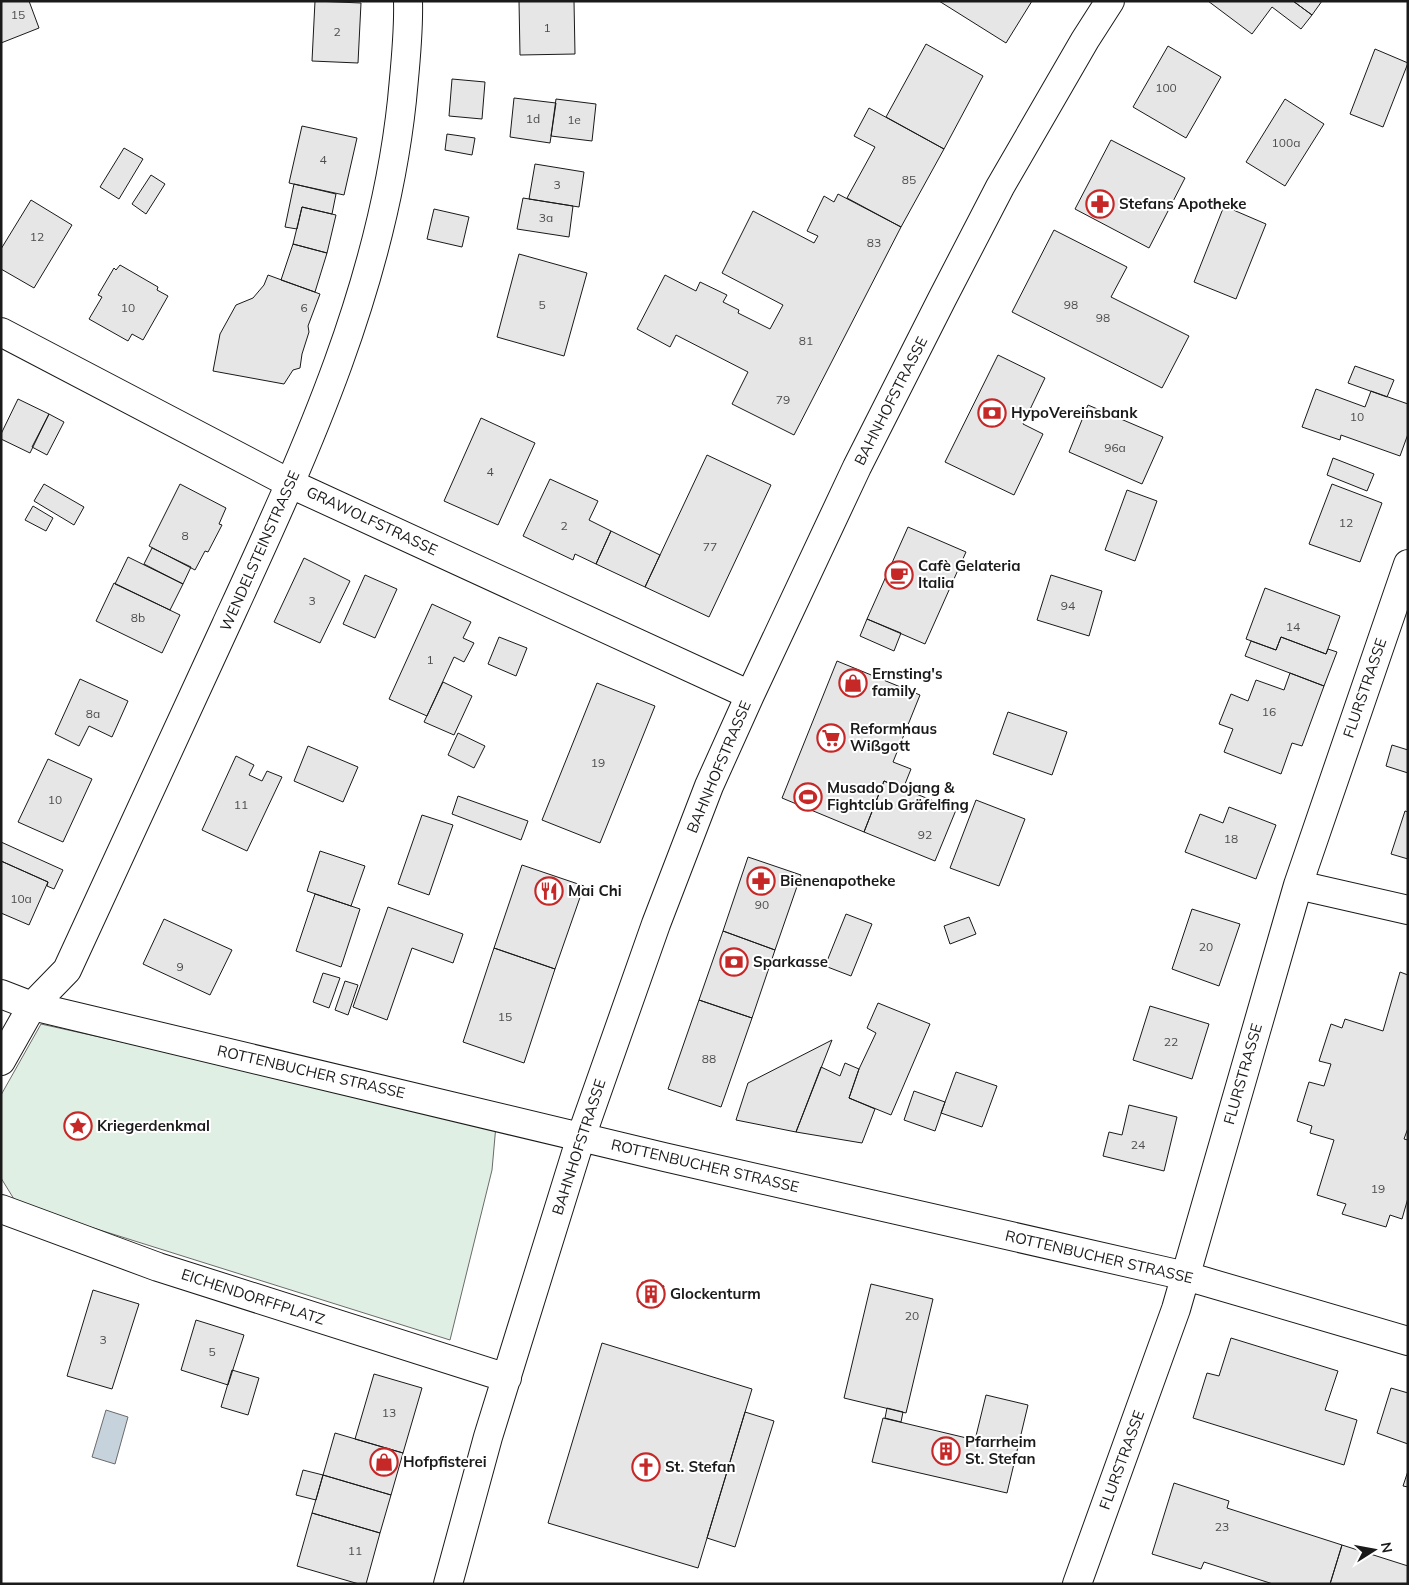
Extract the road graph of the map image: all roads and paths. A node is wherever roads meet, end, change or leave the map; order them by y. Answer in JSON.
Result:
{"nodes":[{"id":1,"x":408,"y":1,"type":"edge"},
{"id":2,"x":1110,"y":1,"type":"edge"},
{"id":3,"x":1,"y":332,"type":"edge"},
{"id":4,"x":291,"y":484,"type":"junction"},
{"id":5,"x":1408,"y":564,"type":"edge"},
{"id":6,"x":750,"y":696,"type":"junction"},
{"id":7,"x":1298,"y":885,"type":"junction"},
{"id":8,"x":1408,"y":910,"type":"edge"},
{"id":9,"x":1,"y":994,"type":"edge"},
{"id":10,"x":32,"y":1006,"type":"junction"},
{"id":11,"x":1,"y":1061,"type":"edge"},
{"id":12,"x":581,"y":1137,"type":"junction"},
{"id":13,"x":1,"y":1209,"type":"edge"},
{"id":14,"x":1186,"y":1276,"type":"junction"},
{"id":15,"x":1408,"y":1341,"type":"edge"},
{"id":16,"x":508,"y":1378,"type":"junction"},
{"id":17,"x":448,"y":1584,"type":"edge"},
{"id":18,"x":1077,"y":1584,"type":"edge"}],
"edges":[{"from":1,"to":4,"type":"street","name":"WENDELSTEINSTRASSE"},
{"from":2,"to":6,"type":"street","name":"BAHNHOFSTRASSE"},
{"from":3,"to":4,"type":"street","name":"GRAWOLFSTRASSE"},
{"from":4,"to":6,"type":"street","name":"GRAWOLFSTRASSE"},
{"from":4,"to":10,"type":"street","name":"WENDELSTEINSTRASSE"},
{"from":5,"to":7,"type":"street","name":"FLURSTRASSE"},
{"from":6,"to":12,"type":"street","name":"BAHNHOFSTRASSE"},
{"from":7,"to":8,"type":"street"},
{"from":7,"to":14,"type":"street","name":"FLURSTRASSE"},
{"from":9,"to":10,"type":"street","name":"ROTTENBUCHER STRASSE"},
{"from":10,"to":11,"type":"street","name":"WENDELSTEINSTRASSE"},
{"from":10,"to":12,"type":"street","name":"ROTTENBUCHER STRASSE"},
{"from":12,"to":14,"type":"street","name":"ROTTENBUCHER STRASSE"},
{"from":12,"to":16,"type":"street","name":"BAHNHOFSTRASSE"},
{"from":13,"to":16,"type":"street","name":"EICHENDORFFPLATZ"},
{"from":14,"to":15,"type":"street","name":"ROTTENBUCHER STRASSE"},
{"from":14,"to":18,"type":"street","name":"FLURSTRASSE"},
{"from":16,"to":17,"type":"street","name":"BAHNHOFSTRASSE"}]}
